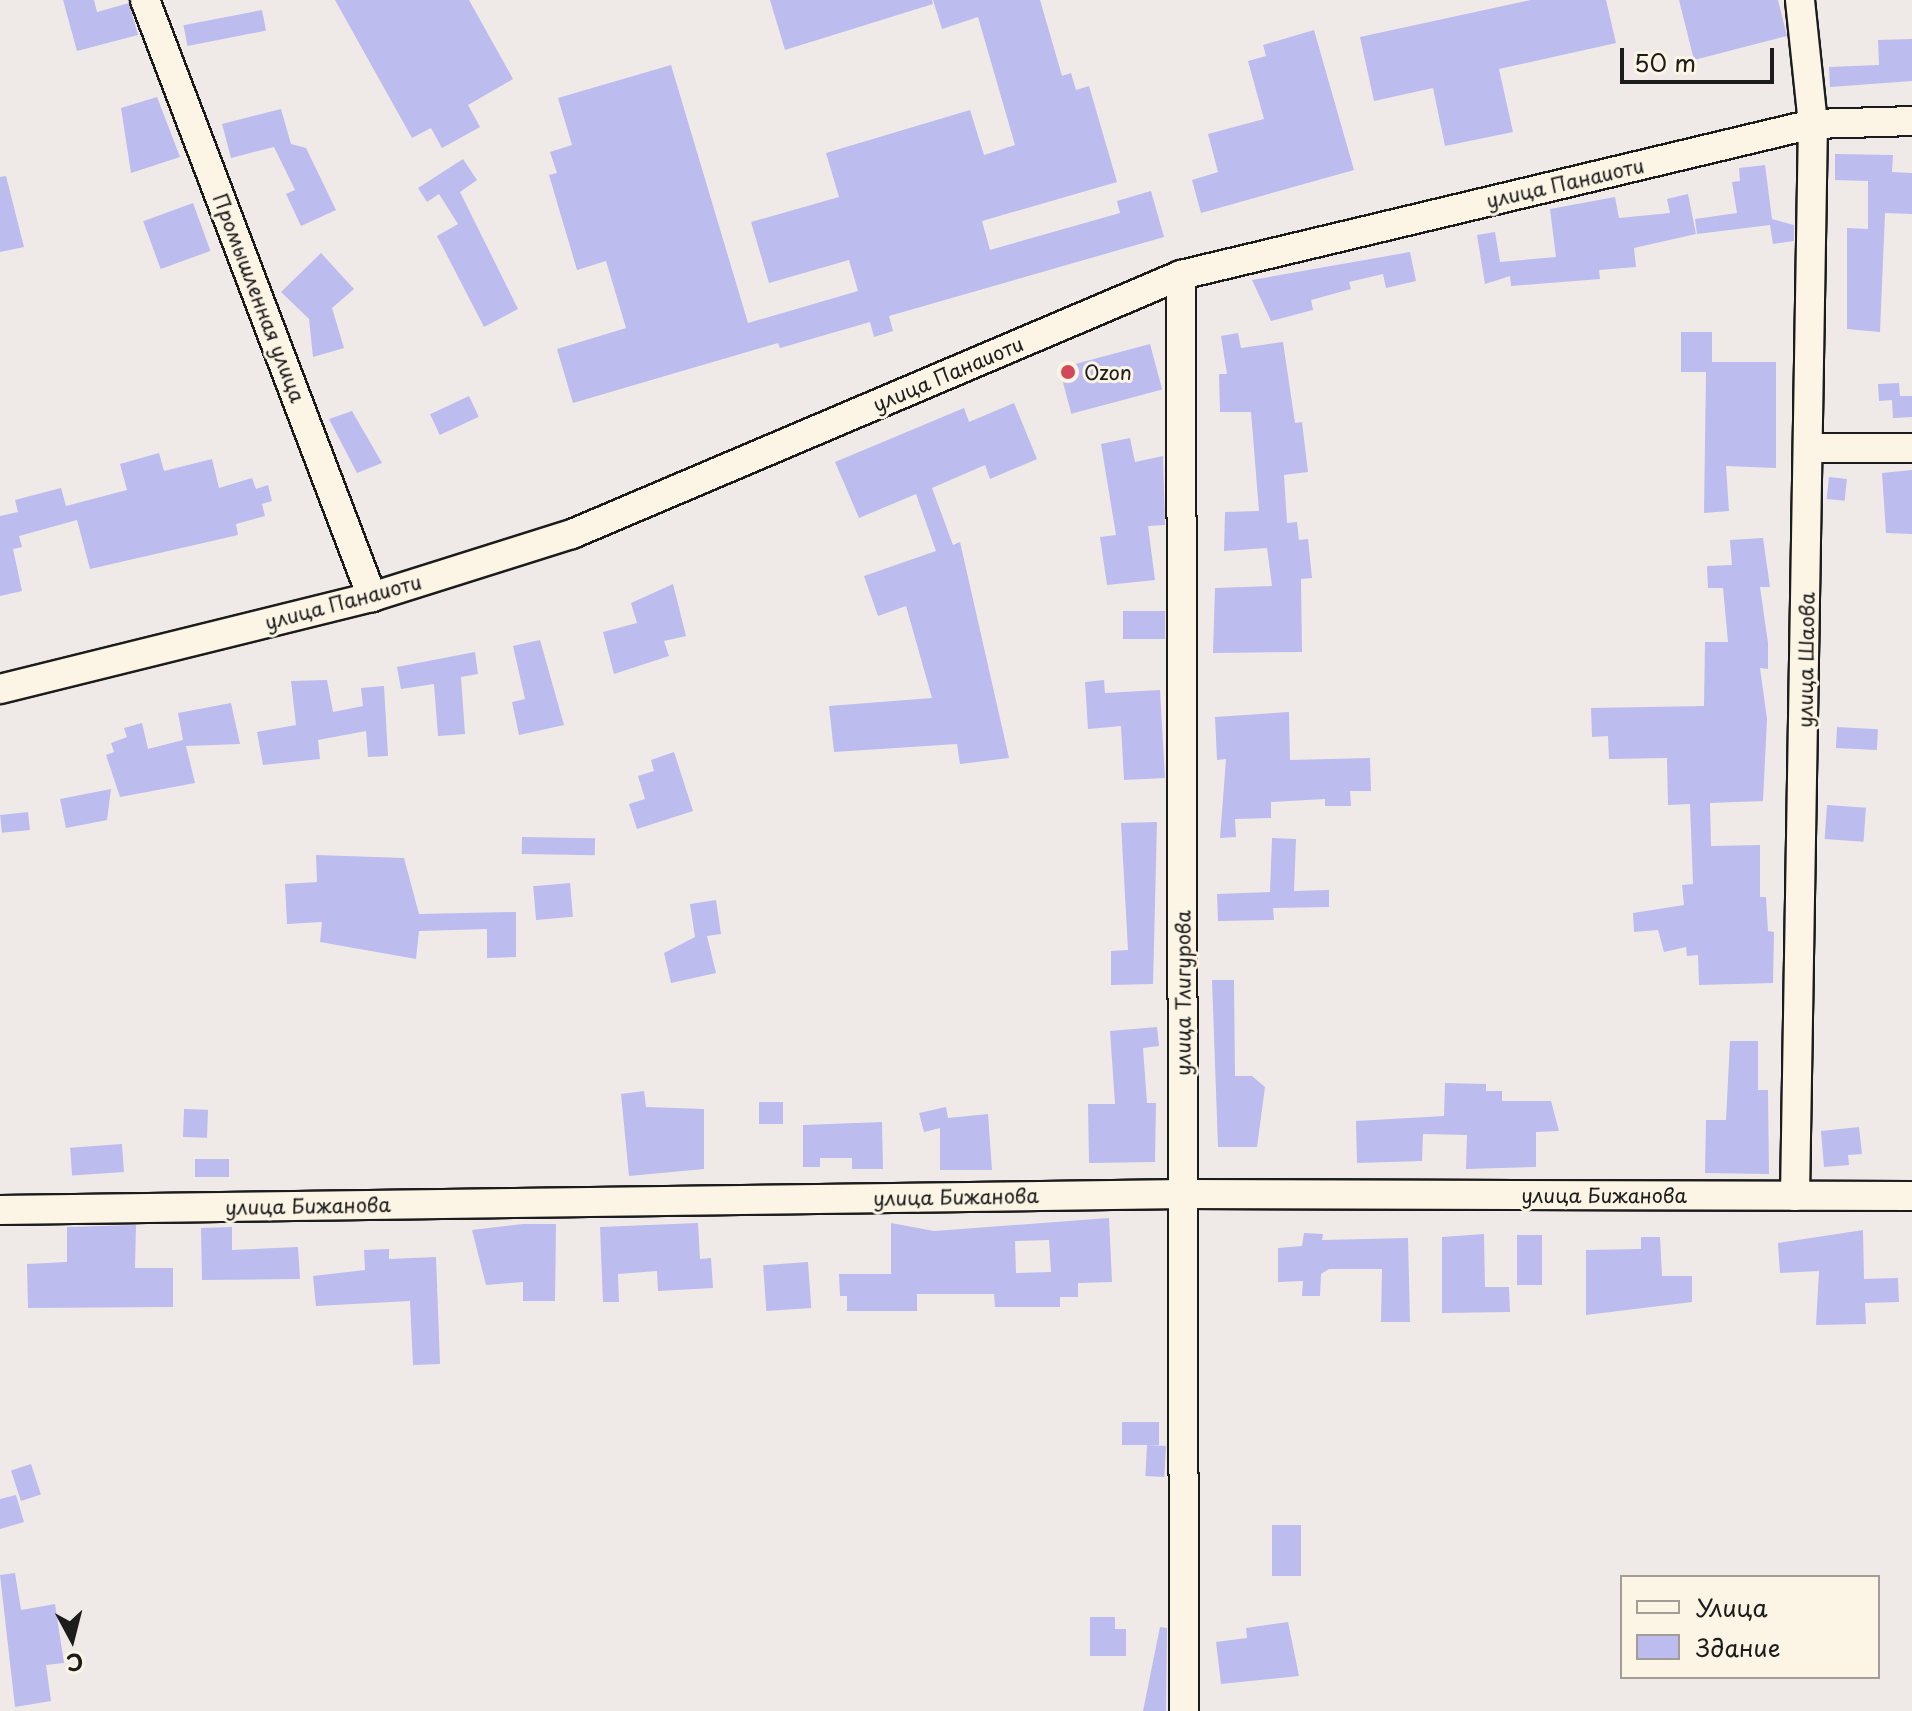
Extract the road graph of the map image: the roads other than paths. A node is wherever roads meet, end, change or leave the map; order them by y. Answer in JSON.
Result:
{"nodes":[{"id":1,"x":145,"y":0,"type":"edge"},
{"id":2,"x":1800,"y":0,"type":"edge"},
{"id":3,"x":1912,"y":121,"type":"edge"},
{"id":4,"x":1813,"y":124,"type":"junction"},
{"id":5,"x":1181,"y":275,"type":"junction"},
{"id":6,"x":1810,"y":448,"type":"junction"},
{"id":7,"x":1912,"y":448,"type":"edge"},
{"id":8,"x":372,"y":597,"type":"junction"},
{"id":9,"x":0,"y":689,"type":"edge"},
{"id":10,"x":1184,"y":1194,"type":"junction"},
{"id":11,"x":1795,"y":1196,"type":"junction"},
{"id":12,"x":1912,"y":1196,"type":"edge"},
{"id":13,"x":0,"y":1210,"type":"edge"},
{"id":14,"x":1184,"y":1711,"type":"edge"}],
"edges":[{"from":1,"to":8,"type":"street","name":"Промышленная улица"},
{"from":2,"to":4,"type":"street","name":"улица Шаова"},
{"from":3,"to":4,"type":"street","name":"улица Панаиоти"},
{"from":4,"to":5,"type":"street","name":"улица Панаиоти"},
{"from":4,"to":6,"type":"street","name":"улица Шаова"},
{"from":5,"to":8,"type":"street","name":"улица Панаиоти"},
{"from":5,"to":10,"type":"street","name":"улица Тлигурова"},
{"from":6,"to":7,"type":"street"},
{"from":6,"to":11,"type":"street","name":"улица Шаова"},
{"from":8,"to":9,"type":"street","name":"улица Панаиоти"},
{"from":10,"to":11,"type":"street","name":"улица Бижанова"},
{"from":10,"to":13,"type":"street","name":"улица Бижанова"},
{"from":10,"to":14,"type":"street","name":"улица Тлигурова"},
{"from":11,"to":12,"type":"street","name":"улица Бижанова"}]}
